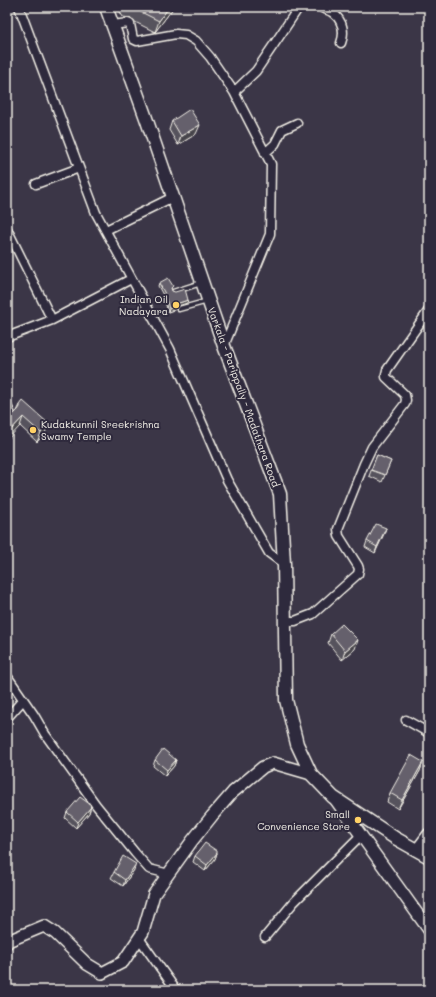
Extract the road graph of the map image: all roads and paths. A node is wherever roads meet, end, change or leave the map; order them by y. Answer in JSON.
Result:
{"nodes":[{"id":1,"x":19,"y":7,"type":"edge"},
{"id":2,"x":106,"y":7,"type":"edge"},
{"id":3,"x":299,"y":7,"type":"edge"},
{"id":4,"x":321,"y":7,"type":"edge"},
{"id":5,"x":113,"y":26,"type":"junction"},
{"id":6,"x":341,"y":43,"type":"dead end"},
{"id":7,"x":234,"y":92,"type":"junction"},
{"id":8,"x":297,"y":123,"type":"dead end"},
{"id":9,"x":266,"y":153,"type":"junction"},
{"id":10,"x":79,"y":168,"type":"junction"},
{"id":11,"x":36,"y":184,"type":"dead end"},
{"id":12,"x":173,"y":197,"type":"junction"},
{"id":13,"x":7,"y":229,"type":"edge"},
{"id":14,"x":106,"y":230,"type":"junction"},
{"id":15,"x":131,"y":279,"type":"junction"},
{"id":16,"x":202,"y":283,"type":"junction"},
{"id":17,"x":173,"y":292,"type":"edge"},
{"id":18,"x":208,"y":300,"type":"junction"},
{"id":19,"x":178,"y":309,"type":"edge"},
{"id":20,"x":429,"y":310,"type":"edge"},
{"id":21,"x":52,"y":320,"type":"junction"},
{"id":22,"x":7,"y":337,"type":"edge"},
{"id":23,"x":224,"y":346,"type":"junction"},
{"id":24,"x":7,"y":406,"type":"edge"},
{"id":25,"x":7,"y":419,"type":"edge"},
{"id":26,"x":284,"y":564,"type":"junction"},
{"id":27,"x":285,"y":621,"type":"junction"},
{"id":28,"x":8,"y":679,"type":"edge"},
{"id":29,"x":23,"y":700,"type":"junction"},
{"id":30,"x":7,"y":718,"type":"edge"},
{"id":31,"x":406,"y":720,"type":"dead end"},
{"id":32,"x":429,"y":732,"type":"edge"},
{"id":33,"x":311,"y":774,"type":"junction"},
{"id":34,"x":333,"y":797,"type":"junction"},
{"id":35,"x":429,"y":834,"type":"edge"},
{"id":36,"x":361,"y":835,"type":"junction"},
{"id":37,"x":417,"y":850,"type":"junction"},
{"id":38,"x":429,"y":857,"type":"edge"},
{"id":39,"x":169,"y":874,"type":"junction"},
{"id":40,"x":429,"y":930,"type":"edge"},
{"id":41,"x":265,"y":937,"type":"dead end"},
{"id":42,"x":139,"y":938,"type":"junction"},
{"id":43,"x":7,"y":943,"type":"edge"},
{"id":44,"x":176,"y":990,"type":"edge"}],
"edges":[{"from":1,"to":10,"type":"street"},
{"from":2,"to":5,"type":"main road","name":"Varkala - Parippally - Madathara Road"},
{"from":3,"to":7,"type":"street"},
{"from":4,"to":6,"type":"street"},
{"from":5,"to":7,"type":"street"},
{"from":5,"to":12,"type":"main road","name":"Varkala - Parippally - Madathara Road"},
{"from":7,"to":9,"type":"street"},
{"from":8,"to":9,"type":"street"},
{"from":9,"to":23,"type":"street"},
{"from":10,"to":11,"type":"street"},
{"from":10,"to":14,"type":"street"},
{"from":12,"to":14,"type":"street"},
{"from":12,"to":16,"type":"main road","name":"Varkala - Parippally - Madathara Road"},
{"from":13,"to":21,"type":"street"},
{"from":14,"to":15,"type":"street"},
{"from":15,"to":21,"type":"street"},
{"from":15,"to":26,"type":"street"},
{"from":16,"to":17,"type":"lane"},
{"from":16,"to":18,"type":"main road","name":"Varkala - Parippally - Madathara Road"},
{"from":18,"to":19,"type":"lane"},
{"from":18,"to":23,"type":"main road","name":"Varkala - Parippally - Madathara Road"},
{"from":20,"to":27,"type":"street"},
{"from":21,"to":22,"type":"street"},
{"from":23,"to":26,"type":"main road","name":"Varkala - Parippally - Madathara Road"},
{"from":24,"to":25,"type":"street"},
{"from":26,"to":27,"type":"main road","name":"Varkala - Parippally - Madathara Road"},
{"from":27,"to":33,"type":"main road","name":"Varkala - Parippally - Madathara Road"},
{"from":28,"to":29,"type":"street"},
{"from":29,"to":30,"type":"street"},
{"from":29,"to":39,"type":"street"},
{"from":31,"to":32,"type":"street"},
{"from":33,"to":34,"type":"main road","name":"Varkala - Parippally - Madathara Road"},
{"from":33,"to":39,"type":"main road"},
{"from":34,"to":36,"type":"main road"},
{"from":34,"to":37,"type":"main road","name":"Varkala - Parippally - Madathara Road"},
{"from":35,"to":37,"type":"main road"},
{"from":36,"to":40,"type":"main road"},
{"from":36,"to":41,"type":"street"},
{"from":37,"to":38,"type":"main road","name":"Varkala - Parippally - Madathara Road"},
{"from":39,"to":42,"type":"main road"},
{"from":42,"to":43,"type":"main road"},
{"from":42,"to":44,"type":"street"}]}
